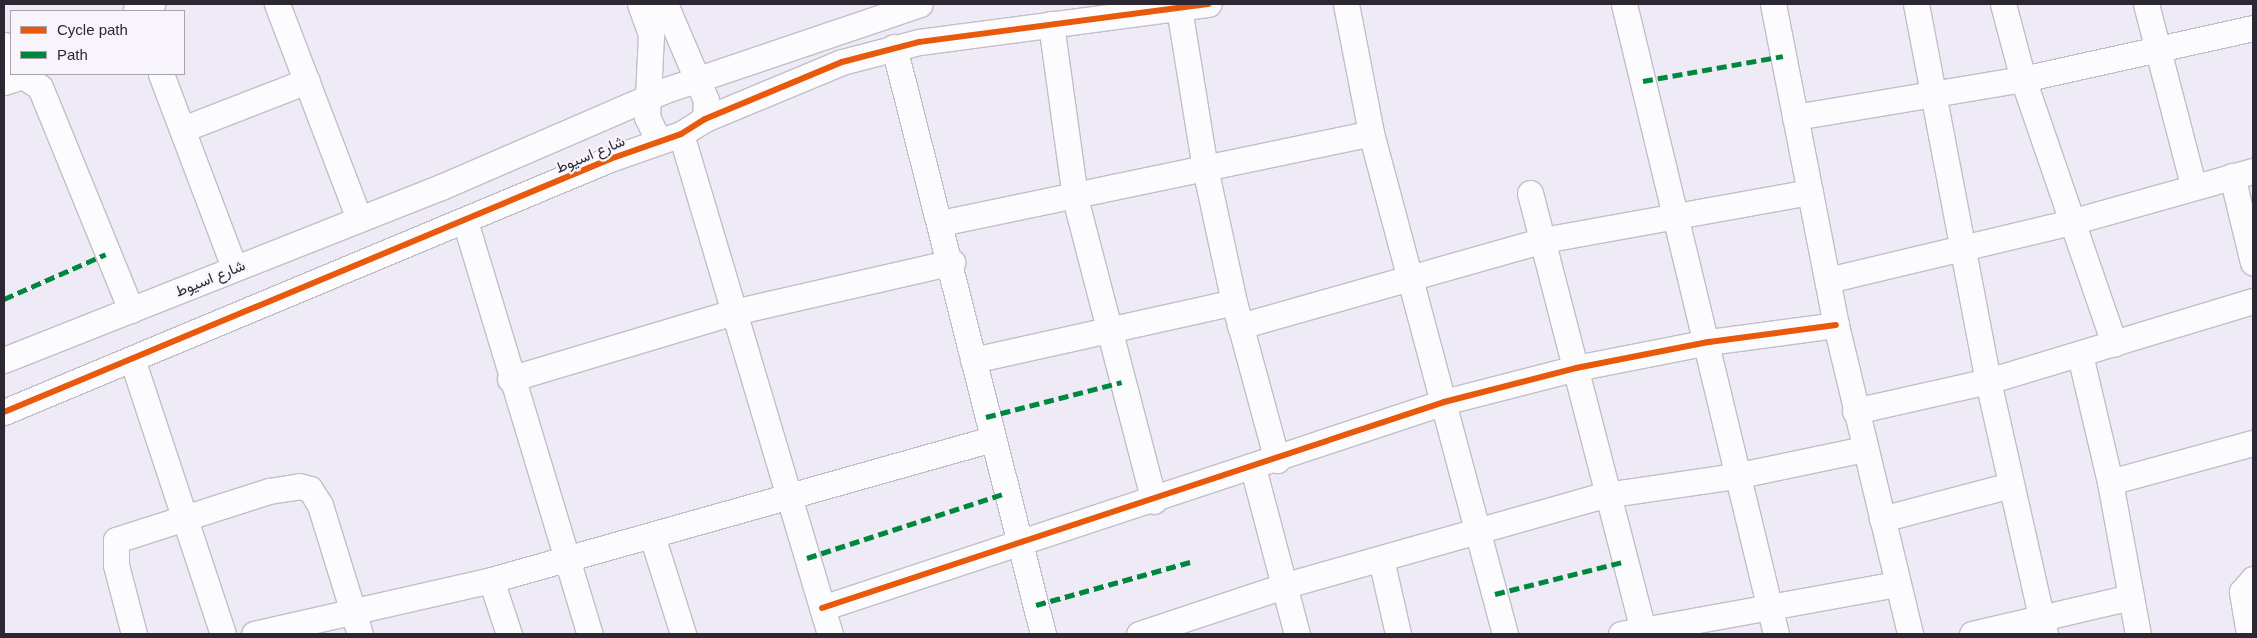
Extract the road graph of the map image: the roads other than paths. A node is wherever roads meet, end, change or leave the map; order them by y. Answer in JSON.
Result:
{"nodes":[{"id":1,"x":277,"y":4,"type":"edge"},
{"id":2,"x":640,"y":4,"type":"edge"},
{"id":3,"x":665,"y":4,"type":"edge"},
{"id":4,"x":1209,"y":4,"type":"edge"},
{"id":5,"x":1346,"y":4,"type":"edge"},
{"id":6,"x":1624,"y":4,"type":"edge"},
{"id":7,"x":1773,"y":4,"type":"edge"},
{"id":8,"x":1916,"y":4,"type":"edge"},
{"id":9,"x":2003,"y":4,"type":"edge"},
{"id":10,"x":2146,"y":4,"type":"edge"},
{"id":11,"x":909,"y":5,"type":"edge"},
{"id":12,"x":1179,"y":8,"type":"junction"},
{"id":13,"x":1051,"y":24,"type":"junction"},
{"id":14,"x":2253,"y":28,"type":"edge"},
{"id":15,"x":662,"y":32,"type":"junction"},
{"id":16,"x":4,"y":45,"type":"edge"},
{"id":17,"x":894,"y":46,"type":"junction"},
{"id":18,"x":2156,"y":52,"type":"junction"},
{"id":19,"x":10,"y":71,"type":"edge"},
{"id":20,"x":11,"y":75,"type":"edge"},
{"id":21,"x":161,"y":75,"type":"edge"},
{"id":22,"x":2022,"y":79,"type":"junction"},
{"id":23,"x":697,"y":80,"type":"junction"},
{"id":24,"x":307,"y":81,"type":"junction"},
{"id":25,"x":1934,"y":92,"type":"junction"},
{"id":26,"x":646,"y":102,"type":"junction"},
{"id":27,"x":1795,"y":117,"type":"junction"},
{"id":28,"x":705,"y":119,"type":"junction"},
{"id":29,"x":183,"y":129,"type":"junction"},
{"id":30,"x":1371,"y":133,"type":"junction"},
{"id":31,"x":669,"y":137,"type":"junction"},
{"id":32,"x":1205,"y":168,"type":"junction"},
{"id":33,"x":2243,"y":174,"type":"edge"},
{"id":34,"x":2193,"y":185,"type":"junction"},
{"id":35,"x":1810,"y":192,"type":"junction"},
{"id":36,"x":1530,"y":193,"type":"dead end"},
{"id":37,"x":1075,"y":198,"type":"junction"},
{"id":38,"x":1677,"y":215,"type":"junction"},
{"id":39,"x":359,"y":219,"type":"junction"},
{"id":40,"x":465,"y":220,"type":"junction"},
{"id":41,"x":2071,"y":222,"type":"junction"},
{"id":42,"x":941,"y":223,"type":"junction"},
{"id":43,"x":1543,"y":240,"type":"junction"},
{"id":44,"x":1962,"y":248,"type":"junction"},
{"id":45,"x":952,"y":262,"type":"junction"},
{"id":46,"x":2253,"y":263,"type":"edge"},
{"id":47,"x":234,"y":267,"type":"junction"},
{"id":48,"x":1409,"y":277,"type":"junction"},
{"id":49,"x":1828,"y":280,"type":"junction"},
{"id":50,"x":2253,"y":301,"type":"edge"},
{"id":51,"x":1234,"y":302,"type":"junction"},
{"id":52,"x":131,"y":310,"type":"junction"},
{"id":53,"x":734,"y":312,"type":"junction"},
{"id":54,"x":1836,"y":325,"type":"junction"},
{"id":55,"x":1240,"y":326,"type":"junction"},
{"id":56,"x":1108,"y":329,"type":"junction"},
{"id":57,"x":1709,"y":342,"type":"junction"},
{"id":58,"x":2114,"y":344,"type":"junction"},
{"id":59,"x":6,"y":353,"type":"edge"},
{"id":60,"x":2080,"y":355,"type":"junction"},
{"id":61,"x":973,"y":360,"type":"junction"},
{"id":62,"x":133,"y":362,"type":"junction"},
{"id":63,"x":1576,"y":368,"type":"junction"},
{"id":64,"x":510,"y":379,"type":"junction"},
{"id":65,"x":1988,"y":381,"type":"junction"},
{"id":66,"x":1444,"y":402,"type":"junction"},
{"id":67,"x":1855,"y":411,"type":"junction"},
{"id":68,"x":4,"y":412,"type":"edge"},
{"id":69,"x":992,"y":439,"type":"junction"},
{"id":70,"x":2253,"y":443,"type":"edge"},
{"id":71,"x":1864,"y":449,"type":"junction"},
{"id":72,"x":1277,"y":460,"type":"junction"},
{"id":73,"x":1253,"y":468,"type":"junction"},
{"id":74,"x":1735,"y":476,"type":"junction"},
{"id":75,"x":2110,"y":482,"type":"junction"},
{"id":76,"x":2011,"y":485,"type":"junction"},
{"id":77,"x":790,"y":494,"type":"junction"},
{"id":78,"x":1605,"y":496,"type":"junction"},
{"id":79,"x":1154,"y":501,"type":"junction"},
{"id":80,"x":186,"y":517,"type":"junction"},
{"id":81,"x":1882,"y":519,"type":"junction"},
{"id":82,"x":1477,"y":528,"type":"junction"},
{"id":83,"x":652,"y":536,"type":"junction"},
{"id":84,"x":1018,"y":544,"type":"junction"},
{"id":85,"x":566,"y":559,"type":"junction"},
{"id":86,"x":1381,"y":559,"type":"junction"},
{"id":87,"x":2253,"y":579,"type":"edge"},
{"id":88,"x":491,"y":580,"type":"junction"},
{"id":89,"x":1897,"y":584,"type":"junction"},
{"id":90,"x":1286,"y":585,"type":"junction"},
{"id":91,"x":2131,"y":597,"type":"junction"},
{"id":92,"x":1767,"y":605,"type":"junction"},
{"id":93,"x":822,"y":608,"type":"junction"},
{"id":94,"x":356,"y":623,"type":"edge"},
{"id":95,"x":2043,"y":624,"type":"edge"},
{"id":96,"x":1636,"y":632,"type":"edge"},
{"id":97,"x":134,"y":634,"type":"edge"},
{"id":98,"x":223,"y":634,"type":"edge"},
{"id":99,"x":254,"y":634,"type":"edge"},
{"id":100,"x":510,"y":634,"type":"edge"},
{"id":101,"x":590,"y":634,"type":"edge"},
{"id":102,"x":683,"y":634,"type":"edge"},
{"id":103,"x":830,"y":634,"type":"edge"},
{"id":104,"x":1042,"y":634,"type":"edge"},
{"id":105,"x":1139,"y":634,"type":"edge"},
{"id":106,"x":1297,"y":634,"type":"edge"},
{"id":107,"x":1398,"y":634,"type":"edge"},
{"id":108,"x":1505,"y":634,"type":"edge"},
{"id":109,"x":1776,"y":634,"type":"edge"},
{"id":110,"x":1910,"y":634,"type":"edge"},
{"id":111,"x":1972,"y":634,"type":"edge"},
{"id":112,"x":2138,"y":634,"type":"edge"},
{"id":113,"x":2249,"y":634,"type":"edge"}],
"edges":[{"from":1,"to":24,"type":"street"},
{"from":2,"to":15,"type":"street"},
{"from":3,"to":15,"type":"street"},
{"from":4,"to":12,"type":"street","name":"شارع اسيوط"},
{"from":5,"to":30,"type":"street"},
{"from":6,"to":38,"type":"street"},
{"from":7,"to":27,"type":"street"},
{"from":8,"to":25,"type":"street"},
{"from":9,"to":22,"type":"street"},
{"from":10,"to":18,"type":"street"},
{"from":11,"to":23,"type":"street","name":"شارع اسيوط"},
{"from":12,"to":13,"type":"street","name":"شارع اسيوط"},
{"from":12,"to":32,"type":"street"},
{"from":13,"to":17,"type":"street","name":"شارع اسيوط"},
{"from":13,"to":37,"type":"street"},
{"from":14,"to":18,"type":"street"},
{"from":15,"to":23,"type":"street"},
{"from":15,"to":26,"type":"street"},
{"from":16,"to":19,"type":"street"},
{"from":17,"to":28,"type":"street","name":"شارع اسيوط"},
{"from":17,"to":42,"type":"street"},
{"from":18,"to":22,"type":"street"},
{"from":18,"to":34,"type":"street"},
{"from":20,"to":52,"type":"street"},
{"from":21,"to":29,"type":"street"},
{"from":22,"to":25,"type":"street"},
{"from":22,"to":41,"type":"street"},
{"from":23,"to":26,"type":"street","name":"شارع اسيوط"},
{"from":23,"to":28,"type":"street"},
{"from":24,"to":29,"type":"street"},
{"from":24,"to":39,"type":"street"},
{"from":25,"to":27,"type":"street"},
{"from":25,"to":44,"type":"street"},
{"from":26,"to":31,"type":"street"},
{"from":26,"to":39,"type":"street","name":"شارع اسيوط"},
{"from":27,"to":35,"type":"street"},
{"from":28,"to":31,"type":"street","name":"شارع اسيوط"},
{"from":29,"to":47,"type":"street"},
{"from":30,"to":32,"type":"street"},
{"from":30,"to":48,"type":"street"},
{"from":31,"to":40,"type":"street","name":"شارع اسيوط"},
{"from":31,"to":53,"type":"street"},
{"from":32,"to":37,"type":"street"},
{"from":32,"to":51,"type":"street"},
{"from":33,"to":34,"type":"street"},
{"from":33,"to":46,"type":"street"},
{"from":34,"to":41,"type":"street"},
{"from":35,"to":38,"type":"street"},
{"from":35,"to":49,"type":"street"},
{"from":36,"to":43,"type":"street"},
{"from":37,"to":42,"type":"street"},
{"from":37,"to":56,"type":"street"},
{"from":38,"to":43,"type":"street"},
{"from":38,"to":57,"type":"street"},
{"from":39,"to":47,"type":"street","name":"شارع اسيوط"},
{"from":40,"to":62,"type":"street","name":"شارع اسيوط"},
{"from":40,"to":64,"type":"street"},
{"from":41,"to":44,"type":"street"},
{"from":41,"to":58,"type":"street"},
{"from":42,"to":45,"type":"street"},
{"from":43,"to":48,"type":"street"},
{"from":43,"to":63,"type":"street"},
{"from":44,"to":49,"type":"street"},
{"from":44,"to":65,"type":"street"},
{"from":45,"to":53,"type":"street"},
{"from":45,"to":61,"type":"street"},
{"from":47,"to":52,"type":"street","name":"شارع اسيوط"},
{"from":48,"to":55,"type":"street"},
{"from":48,"to":66,"type":"street"},
{"from":49,"to":54,"type":"street"},
{"from":50,"to":58,"type":"street"},
{"from":51,"to":55,"type":"street"},
{"from":51,"to":56,"type":"street"},
{"from":52,"to":59,"type":"street","name":"شارع اسيوط"},
{"from":53,"to":64,"type":"street"},
{"from":53,"to":77,"type":"street"},
{"from":54,"to":57,"type":"street"},
{"from":54,"to":67,"type":"street"},
{"from":55,"to":72,"type":"street"},
{"from":56,"to":61,"type":"street"},
{"from":56,"to":79,"type":"street"},
{"from":57,"to":63,"type":"street"},
{"from":57,"to":74,"type":"street"},
{"from":58,"to":60,"type":"street"},
{"from":60,"to":65,"type":"street"},
{"from":60,"to":75,"type":"street"},
{"from":61,"to":69,"type":"street"},
{"from":62,"to":68,"type":"street","name":"شارع اسيوط"},
{"from":62,"to":80,"type":"street"},
{"from":63,"to":66,"type":"street"},
{"from":63,"to":78,"type":"street"},
{"from":64,"to":85,"type":"street"},
{"from":65,"to":67,"type":"street"},
{"from":65,"to":76,"type":"street"},
{"from":66,"to":72,"type":"street"},
{"from":66,"to":82,"type":"street"},
{"from":67,"to":71,"type":"street"},
{"from":69,"to":77,"type":"street"},
{"from":69,"to":84,"type":"street"},
{"from":70,"to":75,"type":"street"},
{"from":71,"to":74,"type":"street"},
{"from":71,"to":81,"type":"street"},
{"from":72,"to":73,"type":"street"},
{"from":73,"to":79,"type":"street"},
{"from":73,"to":90,"type":"street"},
{"from":74,"to":78,"type":"street"},
{"from":74,"to":92,"type":"street"},
{"from":75,"to":91,"type":"street"},
{"from":76,"to":81,"type":"street"},
{"from":76,"to":95,"type":"street"},
{"from":77,"to":83,"type":"street"},
{"from":77,"to":93,"type":"street"},
{"from":78,"to":82,"type":"street"},
{"from":78,"to":96,"type":"street"},
{"from":79,"to":84,"type":"street"},
{"from":80,"to":94,"type":"street"},
{"from":80,"to":97,"type":"street"},
{"from":80,"to":98,"type":"street"},
{"from":81,"to":89,"type":"street"},
{"from":82,"to":86,"type":"street"},
{"from":82,"to":108,"type":"street"},
{"from":83,"to":85,"type":"street"},
{"from":83,"to":102,"type":"street"},
{"from":84,"to":93,"type":"street"},
{"from":84,"to":104,"type":"street"},
{"from":85,"to":88,"type":"street"},
{"from":85,"to":101,"type":"street"},
{"from":86,"to":90,"type":"street"},
{"from":86,"to":107,"type":"street"},
{"from":87,"to":113,"type":"street"},
{"from":88,"to":94,"type":"street"},
{"from":88,"to":100,"type":"street"},
{"from":89,"to":92,"type":"street"},
{"from":89,"to":110,"type":"street"},
{"from":90,"to":105,"type":"street"},
{"from":90,"to":106,"type":"street"},
{"from":91,"to":95,"type":"street"},
{"from":91,"to":112,"type":"street"},
{"from":92,"to":96,"type":"street"},
{"from":92,"to":109,"type":"street"},
{"from":93,"to":103,"type":"street"},
{"from":94,"to":99,"type":"street"},
{"from":95,"to":111,"type":"street"}]}
